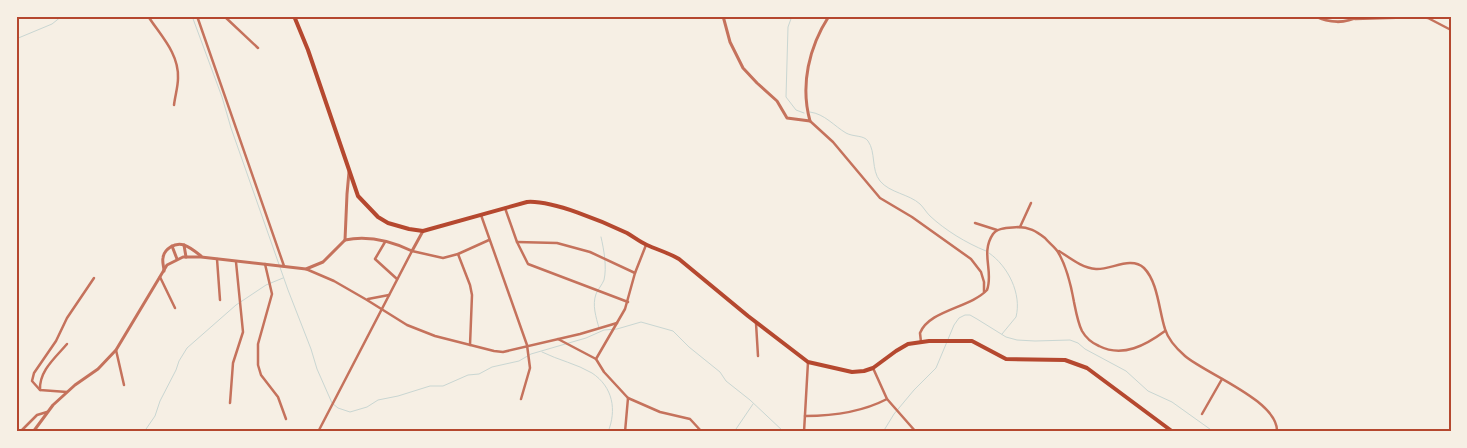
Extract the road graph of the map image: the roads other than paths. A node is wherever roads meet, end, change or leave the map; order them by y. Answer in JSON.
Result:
{"nodes":[{"id":1,"x":148,"y":16,"type":"edge"},
{"id":2,"x":197,"y":16,"type":"edge"},
{"id":3,"x":224,"y":16,"type":"edge"},
{"id":4,"x":294,"y":16,"type":"edge"},
{"id":5,"x":722,"y":16,"type":"edge"},
{"id":6,"x":829,"y":16,"type":"edge"},
{"id":7,"x":1315,"y":16,"type":"edge"},
{"id":8,"x":1359,"y":16,"type":"edge"},
{"id":9,"x":1353,"y":19,"type":"junction"},
{"id":10,"x":1451,"y":30,"type":"edge"},
{"id":11,"x":258,"y":48,"type":"dead end"},
{"id":12,"x":174,"y":105,"type":"dead end"},
{"id":13,"x":810,"y":121,"type":"junction"},
{"id":14,"x":350,"y":169,"type":"junction"},
{"id":15,"x":1031,"y":203,"type":"dead end"},
{"id":16,"x":505,"y":208,"type":"junction"},
{"id":17,"x":481,"y":216,"type":"junction"},
{"id":18,"x":975,"y":223,"type":"dead end"},
{"id":19,"x":1020,"y":227,"type":"junction"},
{"id":20,"x":997,"y":230,"type":"junction"},
{"id":21,"x":423,"y":231,"type":"junction"},
{"id":22,"x":345,"y":240,"type":"junction"},
{"id":23,"x":386,"y":240,"type":"junction"},
{"id":24,"x":489,"y":240,"type":"junction"},
{"id":25,"x":517,"y":242,"type":"junction"},
{"id":26,"x":646,"y":244,"type":"junction"},
{"id":27,"x":184,"y":245,"type":"junction"},
{"id":28,"x":172,"y":246,"type":"junction"},
{"id":29,"x":1057,"y":250,"type":"junction"},
{"id":30,"x":412,"y":251,"type":"junction"},
{"id":31,"x":458,"y":254,"type":"junction"},
{"id":32,"x":201,"y":256,"type":"junction"},
{"id":33,"x":186,"y":257,"type":"junction"},
{"id":34,"x":176,"y":259,"type":"junction"},
{"id":35,"x":217,"y":259,"type":"junction"},
{"id":36,"x":236,"y":262,"type":"junction"},
{"id":37,"x":265,"y":264,"type":"junction"},
{"id":38,"x":283,"y":266,"type":"junction"},
{"id":39,"x":306,"y":269,"type":"junction"},
{"id":40,"x":164,"y":271,"type":"junction"},
{"id":41,"x":635,"y":273,"type":"junction"},
{"id":42,"x":160,"y":277,"type":"junction"},
{"id":43,"x":94,"y":278,"type":"dead end"},
{"id":44,"x":397,"y":279,"type":"junction"},
{"id":45,"x":984,"y":294,"type":"junction"},
{"id":46,"x":389,"y":295,"type":"junction"},
{"id":47,"x":220,"y":300,"type":"dead end"},
{"id":48,"x":367,"y":300,"type":"junction"},
{"id":49,"x":628,"y":302,"type":"junction"},
{"id":50,"x":175,"y":308,"type":"dead end"},
{"id":51,"x":382,"y":308,"type":"junction"},
{"id":52,"x":756,"y":322,"type":"junction"},
{"id":53,"x":617,"y":323,"type":"junction"},
{"id":54,"x":1165,"y":331,"type":"junction"},
{"id":55,"x":558,"y":339,"type":"junction"},
{"id":56,"x":921,"y":342,"type":"junction"},
{"id":57,"x":67,"y":344,"type":"dead end"},
{"id":58,"x":470,"y":345,"type":"junction"},
{"id":59,"x":527,"y":345,"type":"junction"},
{"id":60,"x":116,"y":350,"type":"junction"},
{"id":61,"x":758,"y":356,"type":"dead end"},
{"id":62,"x":596,"y":359,"type":"junction"},
{"id":63,"x":808,"y":362,"type":"junction"},
{"id":64,"x":873,"y":368,"type":"junction"},
{"id":65,"x":1222,"y":379,"type":"junction"},
{"id":66,"x":124,"y":385,"type":"dead end"},
{"id":67,"x":40,"y":390,"type":"junction"},
{"id":68,"x":67,"y":392,"type":"junction"},
{"id":69,"x":628,"y":398,"type":"junction"},
{"id":70,"x":887,"y":399,"type":"junction"},
{"id":71,"x":521,"y":400,"type":"dead end"},
{"id":72,"x":230,"y":403,"type":"dead end"},
{"id":73,"x":47,"y":412,"type":"junction"},
{"id":74,"x":1202,"y":414,"type":"dead end"},
{"id":75,"x":805,"y":416,"type":"junction"},
{"id":76,"x":286,"y":419,"type":"dead end"},
{"id":77,"x":20,"y":432,"type":"edge"},
{"id":78,"x":33,"y":432,"type":"edge"},
{"id":79,"x":318,"y":432,"type":"edge"},
{"id":80,"x":625,"y":432,"type":"edge"},
{"id":81,"x":702,"y":432,"type":"edge"},
{"id":82,"x":804,"y":432,"type":"edge"},
{"id":83,"x":916,"y":432,"type":"edge"},
{"id":84,"x":1173,"y":432,"type":"edge"},
{"id":85,"x":1277,"y":432,"type":"edge"}],
"edges":[{"from":1,"to":12,"type":"street"},
{"from":2,"to":38,"type":"street"},
{"from":3,"to":11,"type":"street"},
{"from":4,"to":14,"type":"main road"},
{"from":5,"to":13,"type":"street"},
{"from":6,"to":13,"type":"street"},
{"from":7,"to":9,"type":"street"},
{"from":8,"to":9,"type":"street"},
{"from":9,"to":10,"type":"street"},
{"from":13,"to":45,"type":"street"},
{"from":14,"to":21,"type":"main road"},
{"from":14,"to":22,"type":"street"},
{"from":15,"to":19,"type":"street"},
{"from":16,"to":17,"type":"main road"},
{"from":16,"to":25,"type":"street"},
{"from":16,"to":26,"type":"main road"},
{"from":17,"to":21,"type":"main road"},
{"from":17,"to":24,"type":"street"},
{"from":18,"to":20,"type":"street"},
{"from":19,"to":20,"type":"street"},
{"from":19,"to":29,"type":"street"},
{"from":20,"to":45,"type":"street"},
{"from":21,"to":30,"type":"street"},
{"from":22,"to":23,"type":"street"},
{"from":22,"to":39,"type":"street"},
{"from":23,"to":30,"type":"street"},
{"from":23,"to":44,"type":"street"},
{"from":24,"to":31,"type":"street"},
{"from":24,"to":59,"type":"street"},
{"from":25,"to":41,"type":"street"},
{"from":25,"to":49,"type":"street"},
{"from":26,"to":41,"type":"street"},
{"from":26,"to":52,"type":"main road"},
{"from":27,"to":28,"type":"street"},
{"from":27,"to":32,"type":"street"},
{"from":27,"to":33,"type":"street"},
{"from":28,"to":34,"type":"street"},
{"from":28,"to":40,"type":"street"},
{"from":29,"to":54,"type":"street"},
{"from":29,"to":54,"type":"street"},
{"from":30,"to":31,"type":"street"},
{"from":30,"to":44,"type":"street"},
{"from":31,"to":58,"type":"street"},
{"from":32,"to":33,"type":"street"},
{"from":32,"to":35,"type":"street"},
{"from":33,"to":34,"type":"street"},
{"from":34,"to":40,"type":"street"},
{"from":35,"to":36,"type":"street"},
{"from":35,"to":47,"type":"street"},
{"from":36,"to":37,"type":"street"},
{"from":36,"to":72,"type":"street"},
{"from":37,"to":38,"type":"street"},
{"from":37,"to":76,"type":"street"},
{"from":38,"to":39,"type":"street"},
{"from":39,"to":48,"type":"street"},
{"from":40,"to":42,"type":"street"},
{"from":41,"to":49,"type":"street"},
{"from":42,"to":50,"type":"street"},
{"from":42,"to":60,"type":"street"},
{"from":43,"to":67,"type":"street"},
{"from":44,"to":46,"type":"street"},
{"from":45,"to":56,"type":"street"},
{"from":46,"to":48,"type":"street"},
{"from":46,"to":51,"type":"street"},
{"from":48,"to":51,"type":"street"},
{"from":49,"to":53,"type":"street"},
{"from":51,"to":58,"type":"street"},
{"from":51,"to":79,"type":"street"},
{"from":52,"to":61,"type":"street"},
{"from":52,"to":63,"type":"main road"},
{"from":53,"to":55,"type":"street"},
{"from":53,"to":62,"type":"street"},
{"from":54,"to":65,"type":"street"},
{"from":55,"to":59,"type":"street"},
{"from":55,"to":62,"type":"street"},
{"from":56,"to":64,"type":"main road"},
{"from":56,"to":84,"type":"main road"},
{"from":57,"to":67,"type":"street"},
{"from":58,"to":59,"type":"street"},
{"from":59,"to":71,"type":"street"},
{"from":60,"to":66,"type":"street"},
{"from":60,"to":68,"type":"street"},
{"from":62,"to":69,"type":"street"},
{"from":63,"to":64,"type":"main road"},
{"from":63,"to":75,"type":"street"},
{"from":64,"to":70,"type":"street"},
{"from":65,"to":74,"type":"street"},
{"from":65,"to":85,"type":"street"},
{"from":67,"to":68,"type":"street"},
{"from":68,"to":73,"type":"street"},
{"from":69,"to":80,"type":"street"},
{"from":69,"to":81,"type":"street"},
{"from":70,"to":75,"type":"street"},
{"from":70,"to":83,"type":"street"},
{"from":73,"to":77,"type":"street"},
{"from":73,"to":78,"type":"street"},
{"from":75,"to":82,"type":"street"}]}
